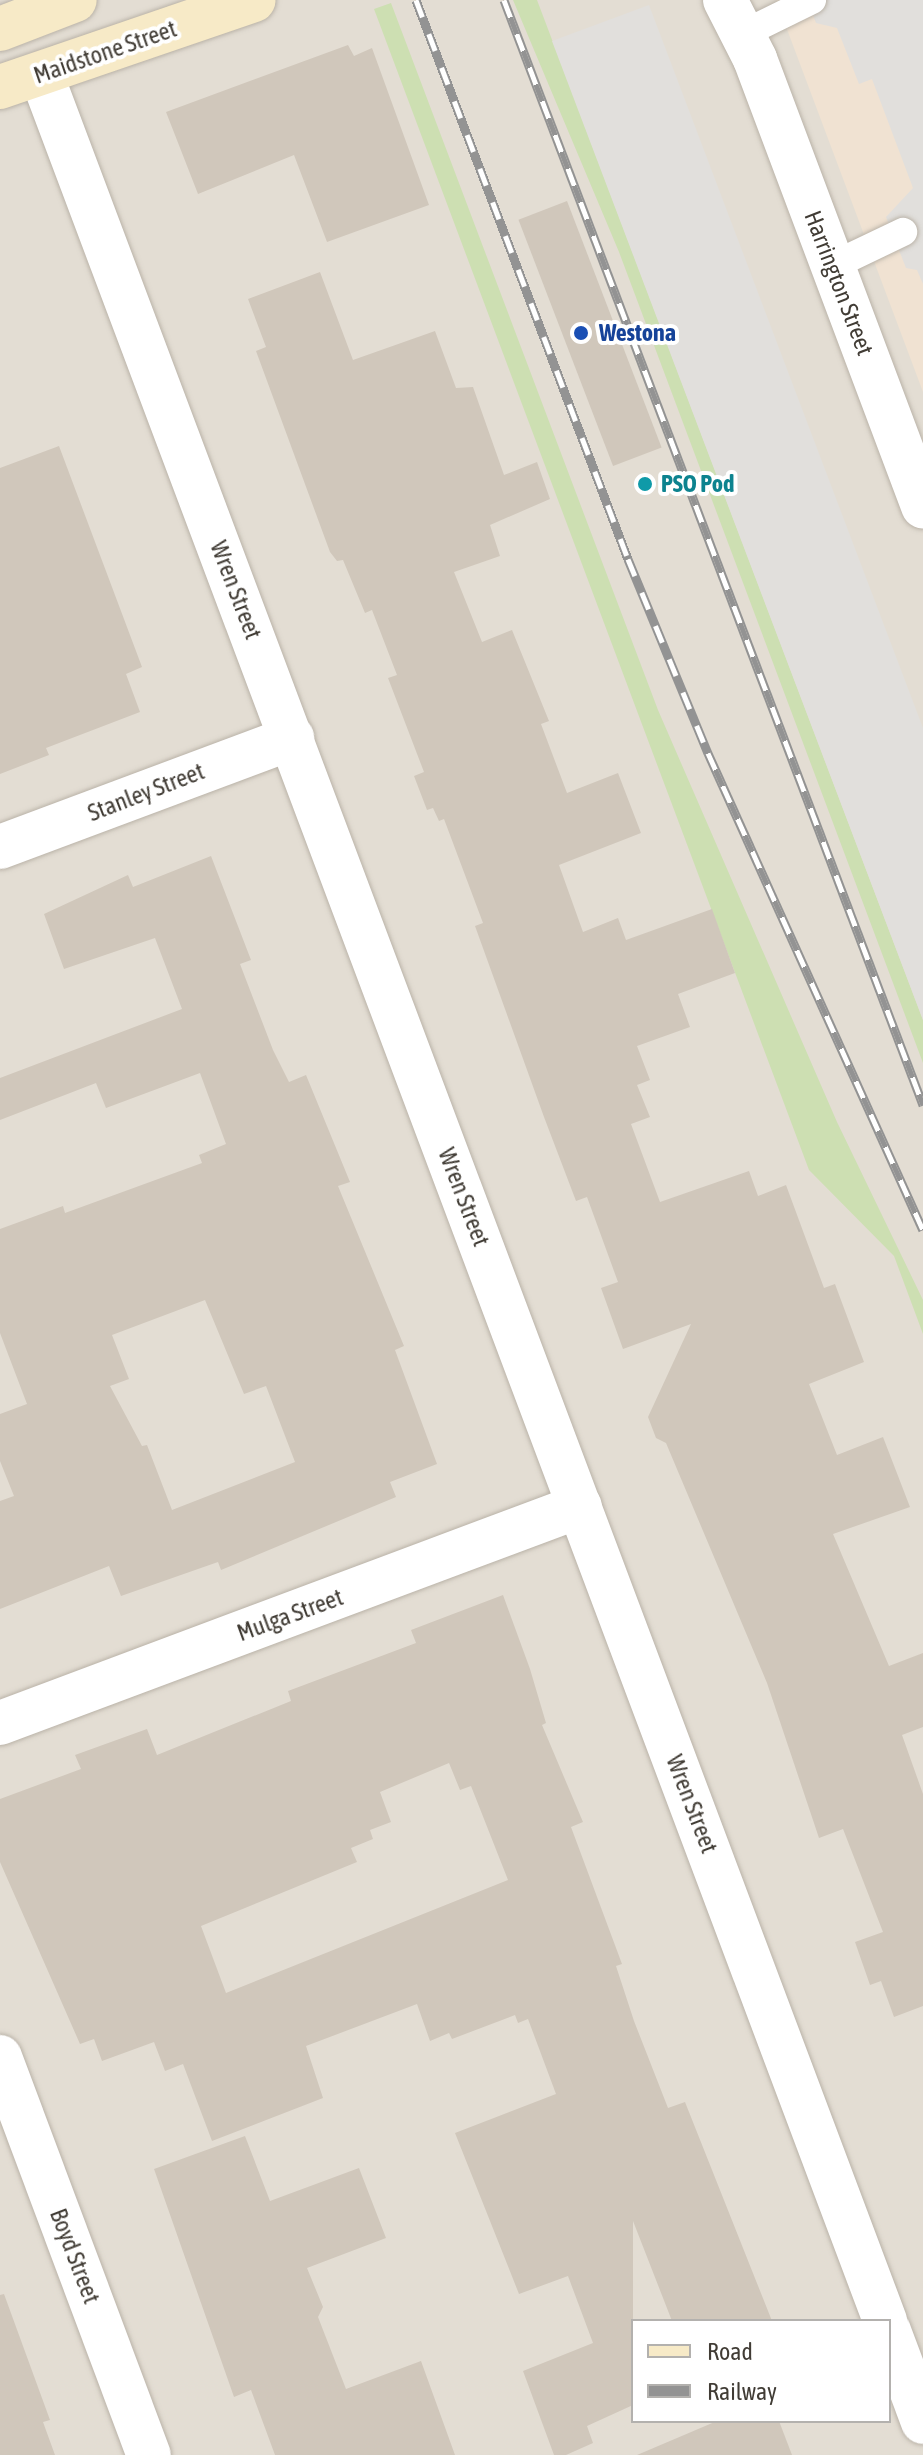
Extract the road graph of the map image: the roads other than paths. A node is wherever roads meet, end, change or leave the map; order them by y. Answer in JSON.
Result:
{"nodes":[{"id":1,"x":254,"y":0,"type":"edge"},
{"id":2,"x":812,"y":0,"type":"edge"},
{"id":3,"x":58,"y":3,"type":"edge"},
{"id":4,"x":743,"y":24,"type":"edge"},
{"id":5,"x":0,"y":29,"type":"edge"},
{"id":6,"x":41,"y":74,"type":"junction"},
{"id":7,"x":0,"y":87,"type":"edge"},
{"id":8,"x":903,"y":232,"type":"dead end"},
{"id":9,"x":832,"y":266,"type":"junction"},
{"id":10,"x":918,"y":484,"type":"edge"},
{"id":11,"x":292,"y":738,"type":"junction"},
{"id":12,"x":0,"y":847,"type":"edge"},
{"id":13,"x":580,"y":1506,"type":"junction"},
{"id":14,"x":0,"y":1723,"type":"edge"},
{"id":15,"x":0,"y":2057,"type":"edge"},
{"id":16,"x":884,"y":2319,"type":"edge"},
{"id":17,"x":891,"y":2336,"type":"edge"},
{"id":18,"x":923,"y":2422,"type":"edge"},
{"id":19,"x":149,"y":2455,"type":"edge"}],
"edges":[{"from":1,"to":6,"type":"main road","name":"Maidstone Street"},
{"from":2,"to":4,"type":"lane"},
{"from":3,"to":5,"type":"main road"},
{"from":3,"to":6,"type":"main road"},
{"from":4,"to":9,"type":"street","name":"Harrington Street"},
{"from":6,"to":7,"type":"main road","name":"Maidstone Street"},
{"from":6,"to":11,"type":"street","name":"Wren Street"},
{"from":8,"to":9,"type":"lane"},
{"from":9,"to":10,"type":"street","name":"Harrington Street"},
{"from":11,"to":12,"type":"street","name":"Stanley Street"},
{"from":11,"to":13,"type":"street","name":"Wren Street"},
{"from":13,"to":14,"type":"street","name":"Mulga Street"},
{"from":13,"to":16,"type":"street","name":"Wren Street"},
{"from":15,"to":19,"type":"street","name":"Boyd Street"},
{"from":17,"to":18,"type":"street"}]}
